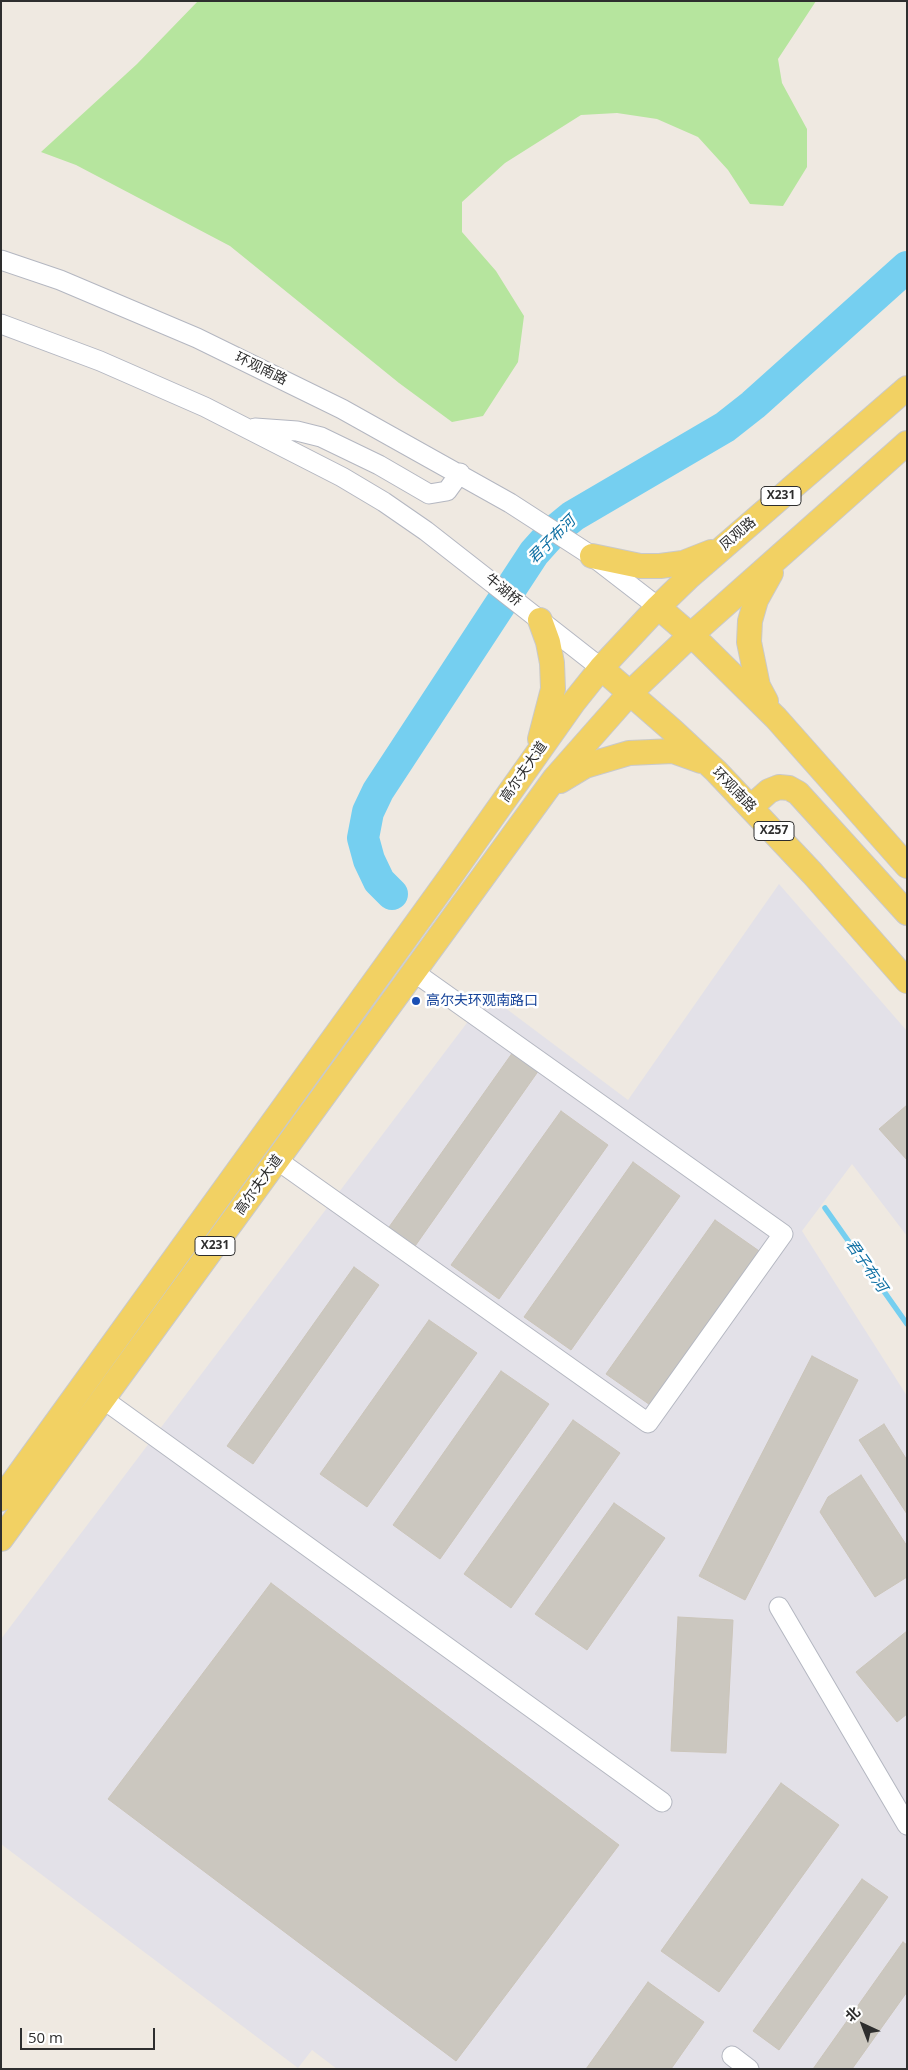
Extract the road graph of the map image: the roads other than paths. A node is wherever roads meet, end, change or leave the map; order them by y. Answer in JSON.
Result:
{"nodes":[{"id":1,"x":1,"y":260,"type":"edge"},
{"id":2,"x":1,"y":324,"type":"edge"},
{"id":3,"x":907,"y":388,"type":"edge"},
{"id":4,"x":246,"y":428,"type":"junction"},
{"id":5,"x":907,"y":443,"type":"edge"},
{"id":6,"x":460,"y":473,"type":"junction"},
{"id":7,"x":730,"y":541,"type":"junction"},
{"id":8,"x":793,"y":546,"type":"junction"},
{"id":9,"x":592,"y":556,"type":"junction"},
{"id":10,"x":658,"y":607,"type":"junction"},
{"id":11,"x":540,"y":620,"type":"junction"},
{"id":12,"x":691,"y":635,"type":"junction"},
{"id":13,"x":601,"y":668,"type":"junction"},
{"id":14,"x":630,"y":693,"type":"junction"},
{"id":15,"x":776,"y":718,"type":"junction"},
{"id":16,"x":712,"y":767,"type":"junction"},
{"id":17,"x":520,"y":777,"type":"junction"},
{"id":18,"x":546,"y":790,"type":"junction"},
{"id":19,"x":751,"y":807,"type":"junction"},
{"id":20,"x":907,"y":866,"type":"edge"},
{"id":21,"x":907,"y":913,"type":"edge"},
{"id":22,"x":414,"y":972,"type":"junction"},
{"id":23,"x":907,"y":981,"type":"edge"},
{"id":24,"x":277,"y":1160,"type":"junction"},
{"id":25,"x":103,"y":1399,"type":"junction"},
{"id":26,"x":1,"y":1499,"type":"edge"},
{"id":27,"x":1,"y":1539,"type":"edge"},
{"id":28,"x":779,"y":1607,"type":"dead end"},
{"id":29,"x":662,"y":1802,"type":"dead end"},
{"id":30,"x":907,"y":1825,"type":"edge"},
{"id":31,"x":732,"y":2056,"type":"dead end"},
{"id":32,"x":749,"y":2069,"type":"edge"}],
"edges":[{"from":1,"to":6,"type":"street","name":"环观南路"},
{"from":2,"to":4,"type":"street"},
{"from":3,"to":7,"type":"main road","name":"凤观路","number":"X231"},
{"from":4,"to":6,"type":"street"},
{"from":4,"to":11,"type":"street","name":"牛湖桥"},
{"from":5,"to":8,"type":"main road","number":"X231"},
{"from":6,"to":9,"type":"street","name":"环观南路"},
{"from":7,"to":9,"type":"main road"},
{"from":7,"to":10,"type":"main road","name":"凤观路","number":"X231"},
{"from":8,"to":12,"type":"main road","number":"X231"},
{"from":8,"to":15,"type":"main road"},
{"from":9,"to":10,"type":"street"},
{"from":10,"to":12,"type":"main road"},
{"from":10,"to":13,"type":"main road","name":"凤观路","number":"X231"},
{"from":11,"to":13,"type":"street","name":"环观南路"},
{"from":11,"to":17,"type":"main road"},
{"from":12,"to":14,"type":"main road","number":"X231"},
{"from":12,"to":15,"type":"main road"},
{"from":13,"to":14,"type":"main road","name":"环观南路","number":"X257"},
{"from":13,"to":17,"type":"main road","name":"高尔夫大道","number":"X231"},
{"from":14,"to":16,"type":"main road","name":"环观南路","number":"X257"},
{"from":14,"to":18,"type":"main road","name":"高尔夫大道","number":"X231"},
{"from":15,"to":20,"type":"main road"},
{"from":16,"to":18,"type":"main road"},
{"from":16,"to":19,"type":"main road","name":"环观南路","number":"X257"},
{"from":17,"to":26,"type":"main road","name":"高尔夫大道","number":"X231"},
{"from":18,"to":22,"type":"main road","name":"高尔夫大道","number":"X231"},
{"from":19,"to":21,"type":"main road"},
{"from":19,"to":23,"type":"main road","name":"环观南路","number":"X257"},
{"from":22,"to":24,"type":"main road","name":"高尔夫大道","number":"X231"},
{"from":22,"to":24,"type":"street"},
{"from":24,"to":25,"type":"main road","name":"高尔夫大道","number":"X231"},
{"from":25,"to":27,"type":"main road","name":"高尔夫大道","number":"X231"},
{"from":25,"to":29,"type":"street"},
{"from":28,"to":30,"type":"street"},
{"from":31,"to":32,"type":"street"}]}
